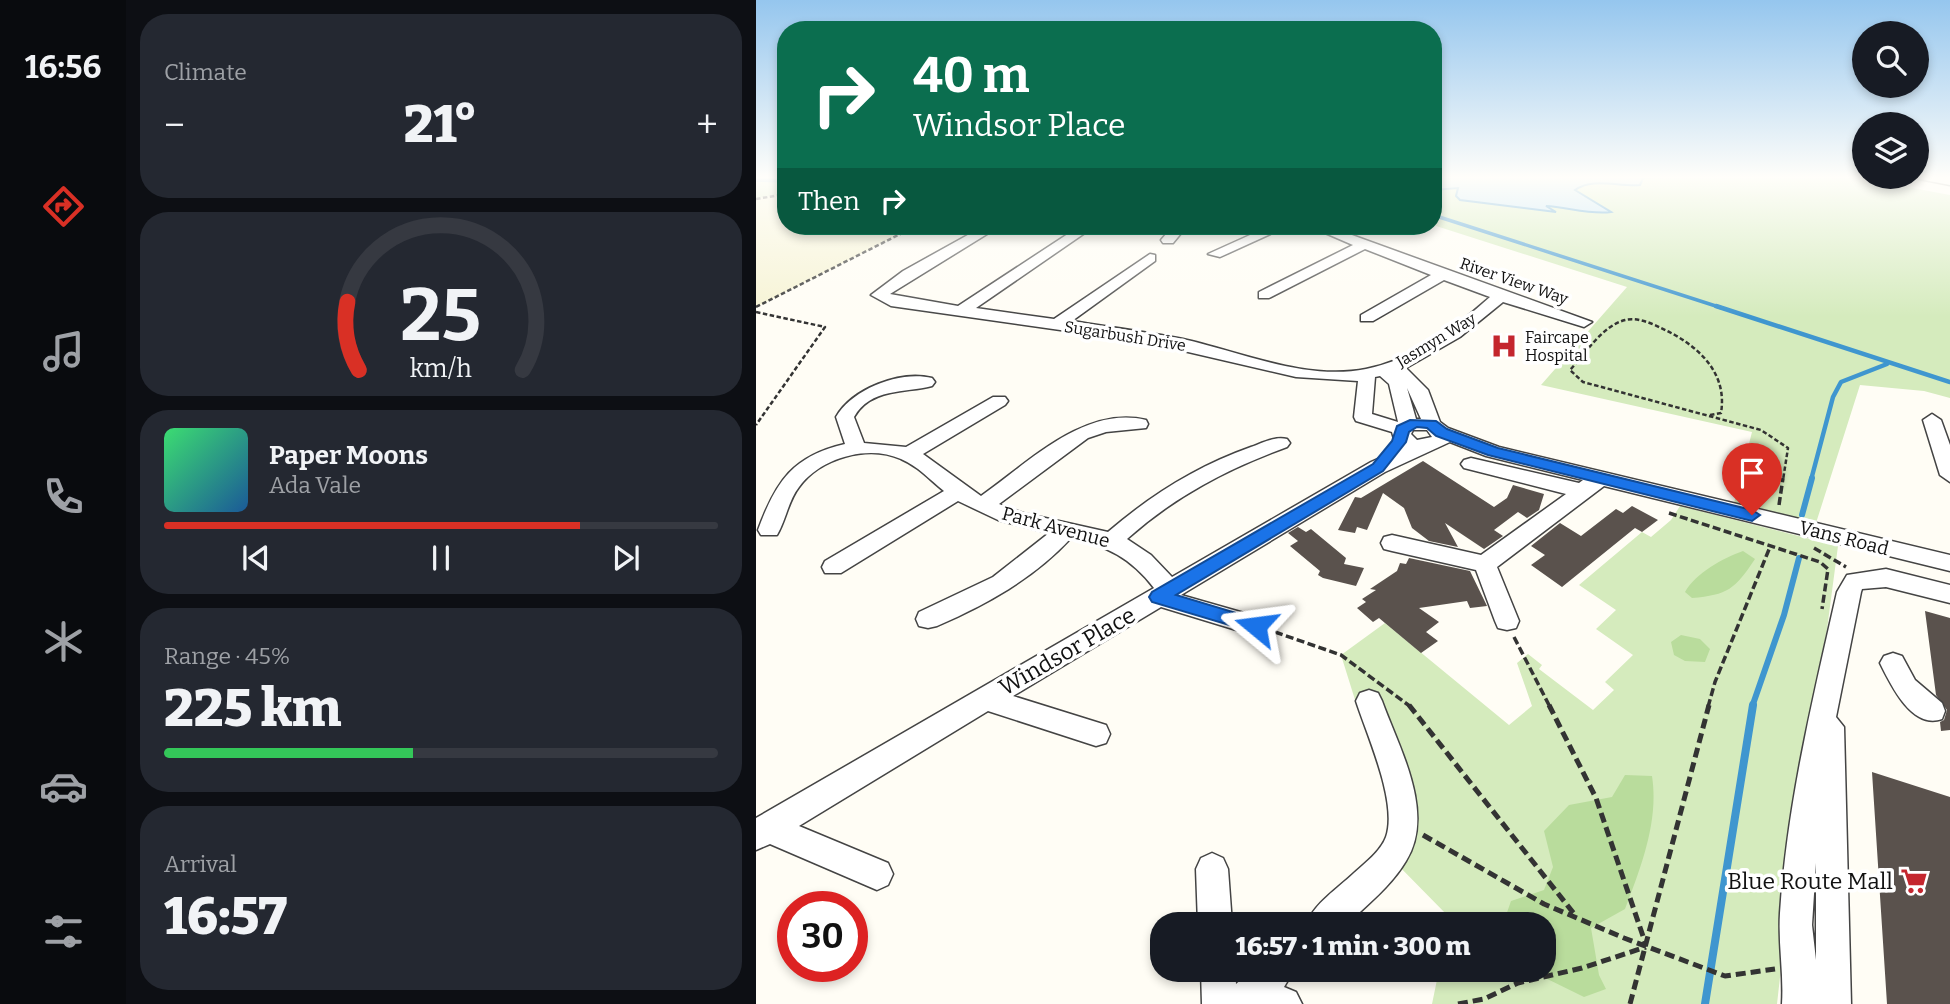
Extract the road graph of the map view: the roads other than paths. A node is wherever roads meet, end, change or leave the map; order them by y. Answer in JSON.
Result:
{"nodes":[{"id":1,"x":977,"y":235,"type":"edge"},
{"id":2,"x":1075,"y":235,"type":"edge"},
{"id":3,"x":1172,"y":235,"type":"edge"},
{"id":4,"x":1260,"y":235,"type":"edge"},
{"id":5,"x":1340,"y":235,"type":"edge"},
{"id":6,"x":1168,"y":240,"type":"dead end"},
{"id":7,"x":1365,"y":244,"type":"junction"},
{"id":8,"x":1215,"y":254,"type":"dead end"},
{"id":9,"x":1150,"y":258,"type":"dead end"},
{"id":10,"x":1441,"y":275,"type":"junction"},
{"id":11,"x":1265,"y":295,"type":"dead end"},
{"id":12,"x":1500,"y":296,"type":"junction"},
{"id":13,"x":961,"y":311,"type":"junction"},
{"id":14,"x":1367,"y":318,"type":"dead end"},
{"id":15,"x":1584,"y":323,"type":"dead end"},
{"id":16,"x":1056,"y":325,"type":"junction"},
{"id":17,"x":1380,"y":370,"type":"junction"},
{"id":18,"x":926,"y":382,"type":"dead end"},
{"id":19,"x":999,"y":401,"type":"dead end"},
{"id":20,"x":1932,"y":419,"type":"dead end"},
{"id":21,"x":1139,"y":424,"type":"dead end"},
{"id":22,"x":1404,"y":430,"type":"junction"},
{"id":23,"x":1433,"y":437,"type":"junction"},
{"id":24,"x":1280,"y":443,"type":"dead end"},
{"id":25,"x":857,"y":449,"type":"junction"},
{"id":26,"x":909,"y":454,"type":"junction"},
{"id":27,"x":1471,"y":464,"type":"dead end"},
{"id":28,"x":1378,"y":467,"type":"junction"},
{"id":29,"x":1950,"y":475,"type":"edge"},
{"id":30,"x":1591,"y":485,"type":"junction"},
{"id":31,"x":958,"y":492,"type":"junction"},
{"id":32,"x":983,"y":505,"type":"junction"},
{"id":33,"x":769,"y":530,"type":"dead end"},
{"id":34,"x":1064,"y":531,"type":"junction"},
{"id":35,"x":1111,"y":541,"type":"junction"},
{"id":36,"x":1392,"y":543,"type":"dead end"},
{"id":37,"x":1485,"y":564,"type":"junction"},
{"id":38,"x":1950,"y":564,"type":"edge"},
{"id":39,"x":833,"y":567,"type":"dead end"},
{"id":40,"x":1164,"y":594,"type":"junction"},
{"id":41,"x":1950,"y":594,"type":"edge"},
{"id":42,"x":928,"y":619,"type":"dead end"},
{"id":43,"x":1507,"y":621,"type":"road end"},
{"id":44,"x":1256,"y":626,"type":"road end"},
{"id":45,"x":1893,"y":663,"type":"dead end"},
{"id":46,"x":1830,"y":683,"type":"junction"},
{"id":47,"x":985,"y":699,"type":"junction"},
{"id":48,"x":1369,"y":701,"type":"dead end"},
{"id":49,"x":1932,"y":711,"type":"dead end"},
{"id":50,"x":1096,"y":734,"type":"dead end"},
{"id":51,"x":762,"y":832,"type":"edge"},
{"id":52,"x":1212,"y":869,"type":"dead end"},
{"id":53,"x":877,"y":874,"type":"dead end"},
{"id":54,"x":1214,"y":912,"type":"edge"},
{"id":55,"x":1335,"y":912,"type":"edge"},
{"id":56,"x":1219,"y":982,"type":"edge"},
{"id":57,"x":1220,"y":1004,"type":"edge"},
{"id":58,"x":1800,"y":1004,"type":"edge"},
{"id":59,"x":1833,"y":1004,"type":"edge"}],
"edges":[{"from":1,"to":13,"type":"street","name":"Sugarbush Drive"},
{"from":2,"to":13,"type":"street"},
{"from":3,"to":6,"type":"street"},
{"from":4,"to":8,"type":"street"},
{"from":5,"to":7,"type":"street","name":"River View Way"},
{"from":7,"to":10,"type":"street","name":"River View Way"},
{"from":7,"to":11,"type":"street"},
{"from":9,"to":16,"type":"street"},
{"from":10,"to":12,"type":"street","name":"River View Way"},
{"from":10,"to":14,"type":"street"},
{"from":12,"to":15,"type":"street","name":"River View Way"},
{"from":12,"to":17,"type":"street","name":"Jasmyn Way"},
{"from":13,"to":16,"type":"street","name":"Sugarbush Drive"},
{"from":16,"to":17,"type":"street","name":"Sugarbush Drive"},
{"from":17,"to":22,"type":"street"},
{"from":17,"to":22,"type":"street"},
{"from":17,"to":23,"type":"street"},
{"from":18,"to":25,"type":"street"},
{"from":19,"to":26,"type":"street"},
{"from":20,"to":29,"type":"street"},
{"from":21,"to":32,"type":"street"},
{"from":22,"to":23,"type":"street"},
{"from":22,"to":28,"type":"street","name":"Windsor Place"},
{"from":23,"to":28,"type":"street","name":"Windsor Place"},
{"from":23,"to":30,"type":"street","name":"Vans Road"},
{"from":24,"to":35,"type":"street"},
{"from":25,"to":26,"type":"street","name":"Park Avenue"},
{"from":25,"to":33,"type":"street","name":"Park Avenue"},
{"from":26,"to":31,"type":"street","name":"Park Avenue"},
{"from":27,"to":30,"type":"street"},
{"from":28,"to":40,"type":"street","name":"Windsor Place"},
{"from":30,"to":37,"type":"street"},
{"from":30,"to":38,"type":"street","name":"Vans Road"},
{"from":31,"to":32,"type":"street","name":"Park Avenue"},
{"from":31,"to":39,"type":"street"},
{"from":32,"to":34,"type":"street","name":"Park Avenue"},
{"from":34,"to":35,"type":"street","name":"Park Avenue"},
{"from":34,"to":42,"type":"street"},
{"from":35,"to":40,"type":"street","name":"Park Avenue"},
{"from":36,"to":37,"type":"street"},
{"from":37,"to":43,"type":"street"},
{"from":40,"to":44,"type":"street"},
{"from":40,"to":47,"type":"street","name":"Windsor Place"},
{"from":41,"to":46,"type":"street"},
{"from":45,"to":49,"type":"street"},
{"from":46,"to":58,"type":"street"},
{"from":46,"to":59,"type":"street"},
{"from":47,"to":50,"type":"street"},
{"from":47,"to":51,"type":"street","name":"Windsor Place"},
{"from":48,"to":55,"type":"street"},
{"from":51,"to":53,"type":"street"},
{"from":52,"to":54,"type":"street"},
{"from":56,"to":57,"type":"street"}]}
